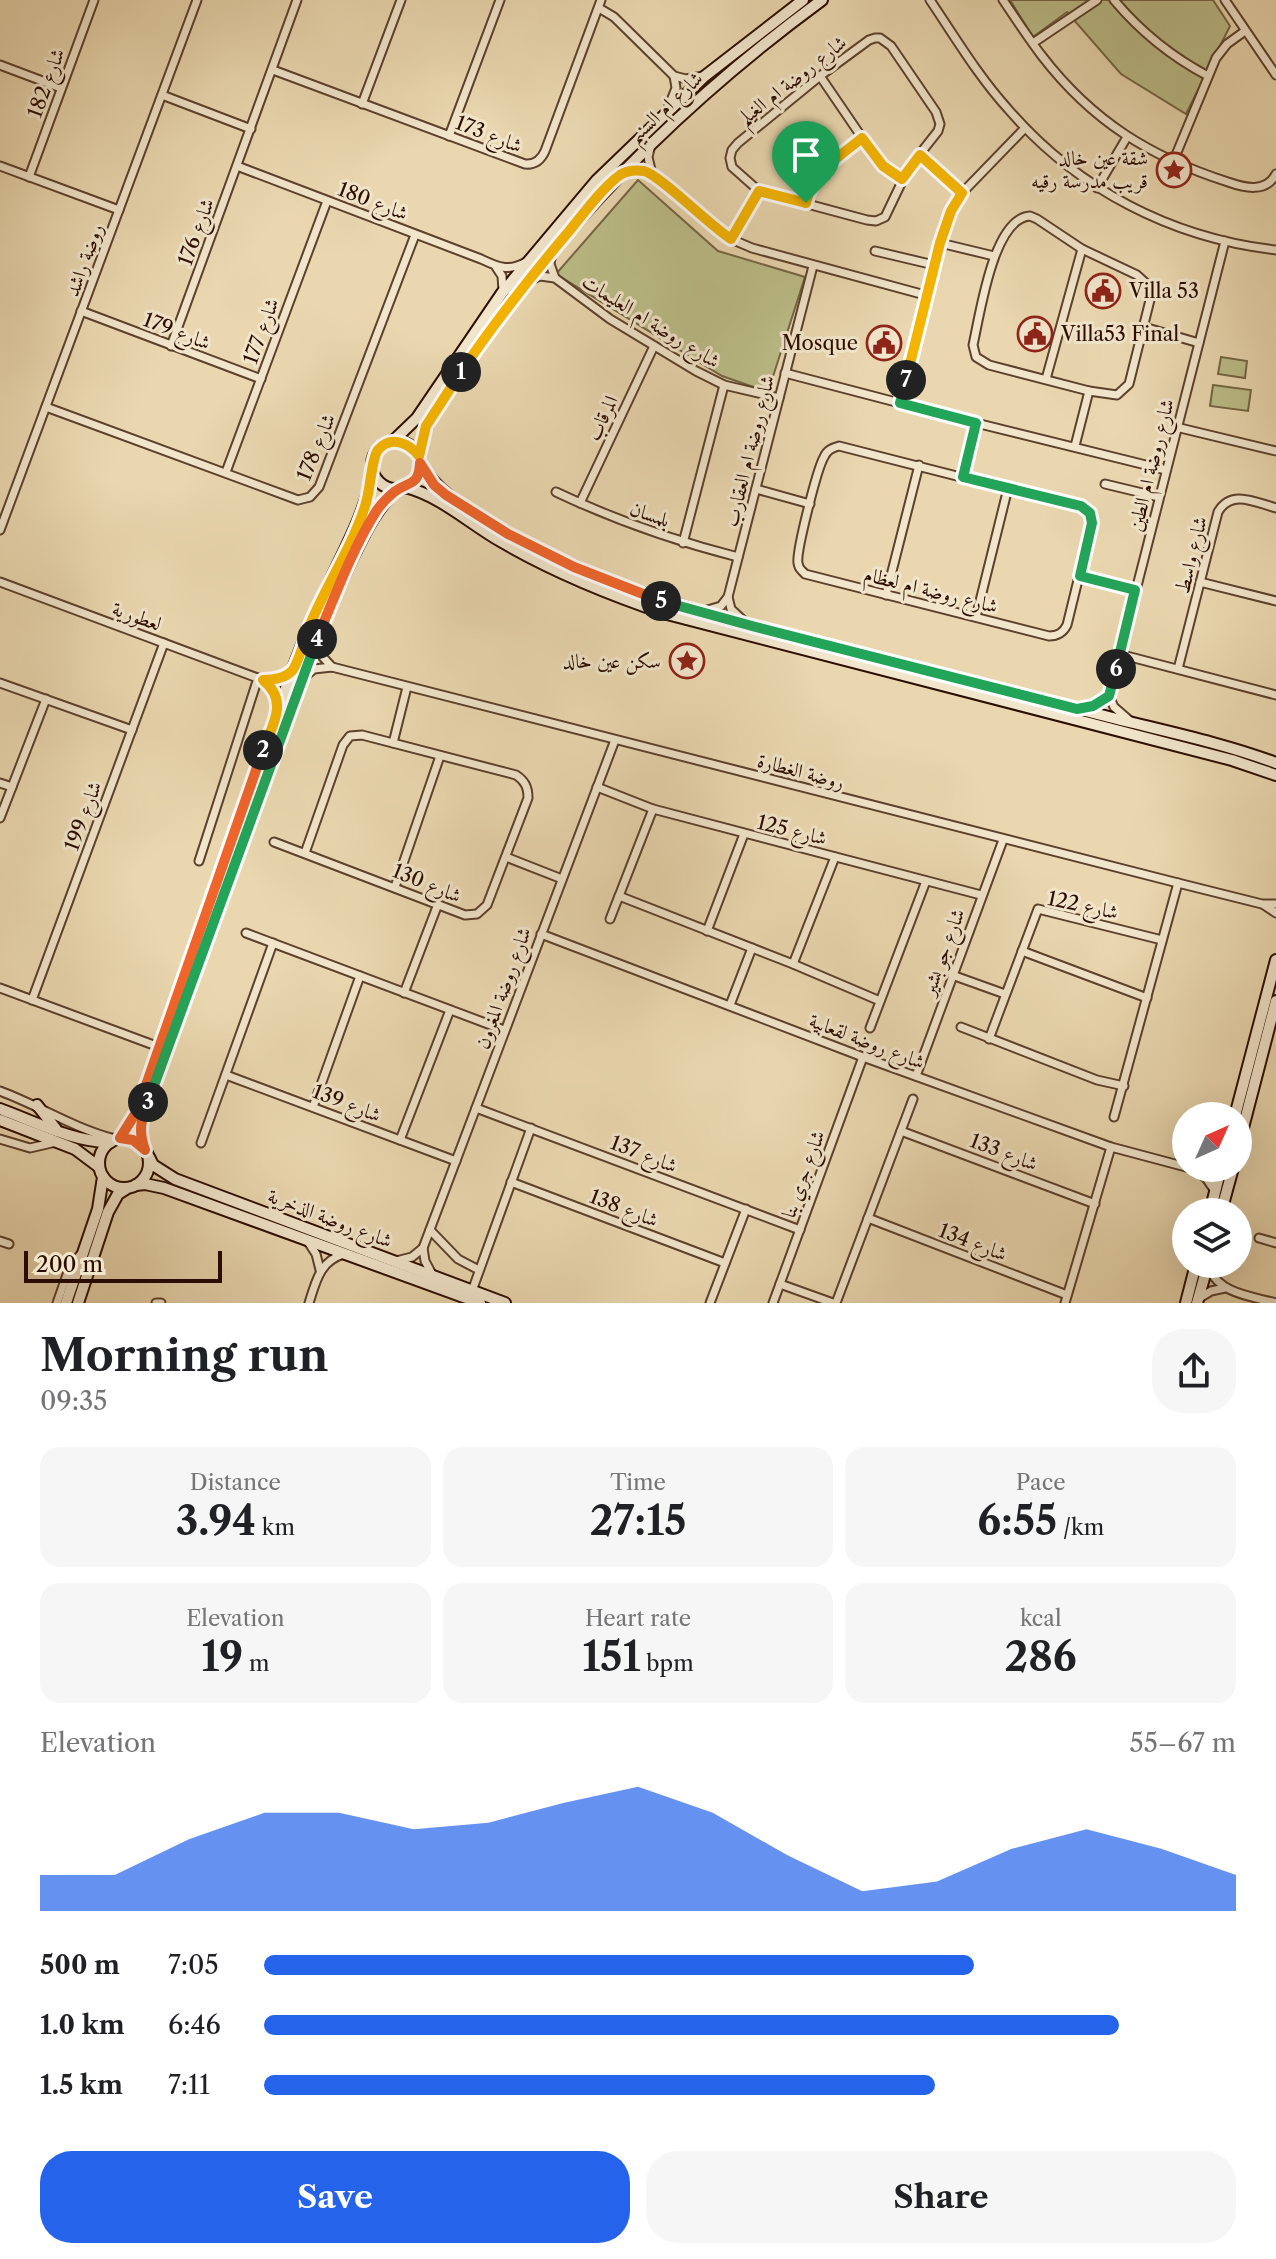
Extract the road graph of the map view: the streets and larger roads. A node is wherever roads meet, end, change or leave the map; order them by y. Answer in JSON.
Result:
{"nodes":[{"id":1,"x":94,"y":0,"type":"edge"},
{"id":2,"x":197,"y":0,"type":"edge"},
{"id":3,"x":297,"y":0,"type":"edge"},
{"id":4,"x":401,"y":0,"type":"edge"},
{"id":5,"x":500,"y":0,"type":"edge"},
{"id":6,"x":803,"y":0,"type":"edge"},
{"id":7,"x":822,"y":0,"type":"edge"},
{"id":8,"x":930,"y":0,"type":"edge"},
{"id":9,"x":1003,"y":0,"type":"edge"},
{"id":10,"x":1097,"y":0,"type":"edge"},
{"id":11,"x":1114,"y":0,"type":"edge"},
{"id":12,"x":1225,"y":0,"type":"edge"},
{"id":13,"x":600,"y":4,"type":"edge"},
{"id":14,"x":1245,"y":31,"type":"junction"},
{"id":15,"x":1033,"y":43,"type":"junction"},
{"id":16,"x":0,"y":65,"type":"edge"},
{"id":17,"x":273,"y":70,"type":"junction"},
{"id":18,"x":1276,"y":75,"type":"edge"},
{"id":19,"x":674,"y":76,"type":"junction"},
{"id":20,"x":705,"y":76,"type":"junction"},
{"id":21,"x":820,"y":76,"type":"junction"},
{"id":22,"x":1208,"y":76,"type":"junction"},
{"id":23,"x":61,"y":88,"type":"junction"},
{"id":24,"x":162,"y":95,"type":"junction"},
{"id":25,"x":362,"y":104,"type":"junction"},
{"id":26,"x":666,"y":112,"type":"junction"},
{"id":27,"x":1025,"y":128,"type":"junction"},
{"id":28,"x":251,"y":129,"type":"junction"},
{"id":29,"x":449,"y":136,"type":"junction"},
{"id":30,"x":1127,"y":137,"type":"junction"},
{"id":31,"x":862,"y":138,"type":"junction"},
{"id":32,"x":653,"y":142,"type":"junction"},
{"id":33,"x":920,"y":155,"type":"junction"},
{"id":34,"x":1173,"y":162,"type":"junction"},
{"id":35,"x":0,"y":166,"type":"edge"},
{"id":36,"x":237,"y":166,"type":"junction"},
{"id":37,"x":621,"y":174,"type":"junction"},
{"id":38,"x":652,"y":174,"type":"junction"},
{"id":39,"x":1276,"y":174,"type":"edge"},
{"id":40,"x":29,"y":177,"type":"junction"},
{"id":41,"x":902,"y":179,"type":"junction"},
{"id":42,"x":1097,"y":188,"type":"junction"},
{"id":43,"x":759,"y":191,"type":"junction"},
{"id":44,"x":962,"y":193,"type":"junction"},
{"id":45,"x":327,"y":201,"type":"junction"},
{"id":46,"x":806,"y":203,"type":"junction"},
{"id":47,"x":119,"y":210,"type":"junction"},
{"id":48,"x":415,"y":235,"type":"junction"},
{"id":49,"x":731,"y":239,"type":"junction"},
{"id":50,"x":1225,"y":241,"type":"junction"},
{"id":51,"x":940,"y":243,"type":"junction"},
{"id":52,"x":1082,"y":249,"type":"junction"},
{"id":53,"x":552,"y":250,"type":"junction"},
{"id":54,"x":1276,"y":250,"type":"edge"},
{"id":55,"x":875,"y":251,"type":"dead end"},
{"id":56,"x":994,"y":256,"type":"junction"},
{"id":57,"x":527,"y":262,"type":"junction"},
{"id":58,"x":934,"y":265,"type":"junction"},
{"id":59,"x":813,"y":266,"type":"junction"},
{"id":60,"x":496,"y":267,"type":"junction"},
{"id":61,"x":555,"y":278,"type":"junction"},
{"id":62,"x":527,"y":281,"type":"junction"},
{"id":63,"x":502,"y":293,"type":"junction"},
{"id":64,"x":925,"y":295,"type":"junction"},
{"id":65,"x":81,"y":311,"type":"junction"},
{"id":66,"x":1144,"y":327,"type":"junction"},
{"id":67,"x":1199,"y":343,"type":"junction"},
{"id":68,"x":171,"y":346,"type":"junction"},
{"id":69,"x":654,"y":346,"type":"junction"},
{"id":70,"x":785,"y":373,"type":"junction"},
{"id":71,"x":261,"y":379,"type":"junction"},
{"id":72,"x":1046,"y":379,"type":"junction"},
{"id":73,"x":724,"y":385,"type":"junction"},
{"id":74,"x":1089,"y":391,"type":"junction"},
{"id":75,"x":779,"y":398,"type":"junction"},
{"id":76,"x":900,"y":403,"type":"junction"},
{"id":77,"x":46,"y":407,"type":"junction"},
{"id":78,"x":976,"y":423,"type":"junction"},
{"id":79,"x":1176,"y":427,"type":"junction"},
{"id":80,"x":392,"y":442,"type":"junction"},
{"id":81,"x":1075,"y":446,"type":"junction"},
{"id":82,"x":1276,"y":451,"type":"edge"},
{"id":83,"x":419,"y":460,"type":"junction"},
{"id":84,"x":919,"y":465,"type":"junction"},
{"id":85,"x":1166,"y":470,"type":"junction"},
{"id":86,"x":226,"y":472,"type":"junction"},
{"id":87,"x":373,"y":472,"type":"junction"},
{"id":88,"x":963,"y":477,"type":"junction"},
{"id":89,"x":1105,"y":484,"type":"dead end"},
{"id":90,"x":401,"y":488,"type":"junction"},
{"id":91,"x":1008,"y":488,"type":"junction"},
{"id":92,"x":756,"y":489,"type":"junction"},
{"id":93,"x":556,"y":492,"type":"dead end"},
{"id":94,"x":1159,"y":497,"type":"junction"},
{"id":95,"x":580,"y":503,"type":"junction"},
{"id":96,"x":810,"y":504,"type":"junction"},
{"id":97,"x":1276,"y":508,"type":"edge"},
{"id":98,"x":0,"y":530,"type":"edge"},
{"id":99,"x":683,"y":543,"type":"junction"},
{"id":100,"x":738,"y":557,"type":"junction"},
{"id":101,"x":1080,"y":576,"type":"junction"},
{"id":102,"x":0,"y":582,"type":"edge"},
{"id":103,"x":1200,"y":582,"type":"junction"},
{"id":104,"x":1135,"y":590,"type":"junction"},
{"id":105,"x":886,"y":595,"type":"junction"},
{"id":106,"x":728,"y":597,"type":"junction"},
{"id":107,"x":1276,"y":601,"type":"edge"},
{"id":108,"x":697,"y":611,"type":"junction"},
{"id":109,"x":976,"y":617,"type":"junction"},
{"id":110,"x":752,"y":626,"type":"junction"},
{"id":111,"x":318,"y":638,"type":"junction"},
{"id":112,"x":164,"y":643,"type":"junction"},
{"id":113,"x":1119,"y":654,"type":"junction"},
{"id":114,"x":332,"y":667,"type":"junction"},
{"id":115,"x":1178,"y":669,"type":"junction"},
{"id":116,"x":292,"y":671,"type":"junction"},
{"id":117,"x":261,"y":679,"type":"junction"},
{"id":118,"x":302,"y":679,"type":"junction"},
{"id":119,"x":0,"y":683,"type":"edge"},
{"id":120,"x":407,"y":687,"type":"junction"},
{"id":121,"x":1276,"y":695,"type":"edge"},
{"id":122,"x":1109,"y":696,"type":"junction"},
{"id":123,"x":46,"y":699,"type":"junction"},
{"id":124,"x":279,"y":707,"type":"junction"},
{"id":125,"x":1077,"y":709,"type":"junction"},
{"id":126,"x":1134,"y":723,"type":"junction"},
{"id":127,"x":132,"y":730,"type":"junction"},
{"id":128,"x":615,"y":740,"type":"junction"},
{"id":129,"x":393,"y":743,"type":"junction"},
{"id":130,"x":440,"y":756,"type":"junction"},
{"id":131,"x":1276,"y":763,"type":"edge"},
{"id":132,"x":1276,"y":775,"type":"edge"},
{"id":133,"x":0,"y":783,"type":"edge"},
{"id":134,"x":12,"y":787,"type":"junction"},
{"id":135,"x":597,"y":787,"type":"junction"},
{"id":136,"x":653,"y":809,"type":"junction"},
{"id":137,"x":0,"y":818,"type":"edge"},
{"id":138,"x":744,"y":834,"type":"junction"},
{"id":139,"x":1003,"y":840,"type":"junction"},
{"id":140,"x":274,"y":842,"type":"dead end"},
{"id":141,"x":305,"y":853,"type":"junction"},
{"id":142,"x":506,"y":857,"type":"junction"},
{"id":143,"x":835,"y":857,"type":"junction"},
{"id":144,"x":199,"y":861,"type":"dead end"},
{"id":145,"x":562,"y":879,"type":"junction"},
{"id":146,"x":926,"y":881,"type":"junction"},
{"id":147,"x":1178,"y":883,"type":"junction"},
{"id":148,"x":395,"y":887,"type":"junction"},
{"id":149,"x":981,"y":895,"type":"junction"},
{"id":150,"x":619,"y":896,"type":"junction"},
{"id":151,"x":438,"y":904,"type":"junction"},
{"id":152,"x":1262,"y":904,"type":"junction"},
{"id":153,"x":1276,"y":904,"type":"edge"},
{"id":154,"x":1276,"y":913,"type":"edge"},
{"id":155,"x":610,"y":919,"type":"dead end"},
{"id":156,"x":707,"y":931,"type":"junction"},
{"id":157,"x":246,"y":933,"type":"dead end"},
{"id":158,"x":541,"y":934,"type":"junction"},
{"id":159,"x":1162,"y":940,"type":"junction"},
{"id":160,"x":273,"y":943,"type":"junction"},
{"id":161,"x":752,"y":948,"type":"junction"},
{"id":162,"x":1022,"y":951,"type":"junction"},
{"id":163,"x":1276,"y":960,"type":"edge"},
{"id":164,"x":793,"y":964,"type":"junction"},
{"id":165,"x":952,"y":975,"type":"junction"},
{"id":166,"x":360,"y":976,"type":"junction"},
{"id":167,"x":0,"y":988,"type":"edge"},
{"id":168,"x":404,"y":993,"type":"junction"},
{"id":169,"x":1005,"y":994,"type":"junction"},
{"id":170,"x":1147,"y":998,"type":"junction"},
{"id":171,"x":32,"y":1000,"type":"junction"},
{"id":172,"x":880,"y":1001,"type":"junction"},
{"id":173,"x":1276,"y":1001,"type":"edge"},
{"id":174,"x":730,"y":1005,"type":"junction"},
{"id":175,"x":450,"y":1010,"type":"junction"},
{"id":176,"x":961,"y":1027,"type":"dead end"},
{"id":177,"x":870,"y":1028,"type":"dead end"},
{"id":178,"x":504,"y":1030,"type":"junction"},
{"id":179,"x":989,"y":1039,"type":"junction"},
{"id":180,"x":159,"y":1047,"type":"junction"},
{"id":181,"x":863,"y":1057,"type":"junction"},
{"id":182,"x":226,"y":1075,"type":"junction"},
{"id":183,"x":916,"y":1076,"type":"junction"},
{"id":184,"x":1124,"y":1086,"type":"junction"},
{"id":185,"x":0,"y":1091,"type":"edge"},
{"id":186,"x":913,"y":1099,"type":"dead end"},
{"id":187,"x":1239,"y":1102,"type":"edge"},
{"id":188,"x":1250,"y":1102,"type":"edge"},
{"id":189,"x":37,"y":1105,"type":"junction"},
{"id":190,"x":313,"y":1107,"type":"junction"},
{"id":191,"x":476,"y":1108,"type":"junction"},
{"id":192,"x":0,"y":1109,"type":"edge"},
{"id":193,"x":1114,"y":1117,"type":"dead end"},
{"id":194,"x":0,"y":1120,"type":"edge"},
{"id":195,"x":531,"y":1128,"type":"junction"},
{"id":196,"x":901,"y":1131,"type":"junction"},
{"id":197,"x":58,"y":1136,"type":"junction"},
{"id":198,"x":0,"y":1139,"type":"edge"},
{"id":199,"x":115,"y":1139,"type":"junction"},
{"id":200,"x":400,"y":1140,"type":"junction"},
{"id":201,"x":201,"y":1143,"type":"dead end"},
{"id":202,"x":1111,"y":1147,"type":"junction"},
{"id":203,"x":147,"y":1154,"type":"junction"},
{"id":204,"x":456,"y":1161,"type":"junction"},
{"id":205,"x":1172,"y":1163,"type":"edge"},
{"id":206,"x":101,"y":1172,"type":"junction"},
{"id":207,"x":511,"y":1182,"type":"junction"},
{"id":208,"x":1209,"y":1182,"type":"edge"},
{"id":209,"x":1217,"y":1182,"type":"edge"},
{"id":210,"x":132,"y":1187,"type":"junction"},
{"id":211,"x":1215,"y":1191,"type":"junction"},
{"id":212,"x":1213,"y":1198,"type":"edge"},
{"id":213,"x":1095,"y":1204,"type":"junction"},
{"id":214,"x":746,"y":1209,"type":"junction"},
{"id":215,"x":868,"y":1218,"type":"junction"},
{"id":216,"x":430,"y":1230,"type":"junction"},
{"id":217,"x":800,"y":1230,"type":"junction"},
{"id":218,"x":1259,"y":1238,"type":"dead end"},
{"id":219,"x":307,"y":1240,"type":"junction"},
{"id":220,"x":1276,"y":1243,"type":"edge"},
{"id":221,"x":423,"y":1248,"type":"junction"},
{"id":222,"x":84,"y":1250,"type":"junction"},
{"id":223,"x":344,"y":1254,"type":"junction"},
{"id":224,"x":392,"y":1261,"type":"junction"},
{"id":225,"x":725,"y":1263,"type":"junction"},
{"id":226,"x":320,"y":1270,"type":"junction"},
{"id":227,"x":479,"y":1270,"type":"junction"},
{"id":228,"x":434,"y":1277,"type":"junction"},
{"id":229,"x":1198,"y":1278,"type":"edge"},
{"id":230,"x":1202,"y":1278,"type":"edge"},
{"id":231,"x":1213,"y":1278,"type":"edge"},
{"id":232,"x":780,"y":1284,"type":"junction"},
{"id":233,"x":1225,"y":1288,"type":"junction"},
{"id":234,"x":472,"y":1291,"type":"junction"},
{"id":235,"x":1066,"y":1299,"type":"edge"},
{"id":236,"x":1198,"y":1301,"type":"edge"},
{"id":237,"x":57,"y":1303,"type":"edge"},
{"id":238,"x":66,"y":1303,"type":"edge"},
{"id":239,"x":78,"y":1303,"type":"edge"},
{"id":240,"x":309,"y":1303,"type":"edge"},
{"id":241,"x":480,"y":1303,"type":"edge"},
{"id":242,"x":505,"y":1303,"type":"edge"},
{"id":243,"x":710,"y":1303,"type":"edge"},
{"id":244,"x":773,"y":1303,"type":"edge"},
{"id":245,"x":834,"y":1303,"type":"edge"},
{"id":246,"x":1186,"y":1303,"type":"edge"},
{"id":247,"x":1276,"y":1303,"type":"edge"}],
"edges":[{"from":1,"to":23,"type":"street","name":"شارع 182"},
{"from":2,"to":24,"type":"street","name":"روضة راشد"},
{"from":3,"to":17,"type":"street","name":"شارع 176"},
{"from":4,"to":25,"type":"street"},
{"from":5,"to":29,"type":"street"},
{"from":6,"to":20,"type":"street","name":"شارع ام السنيم"},
{"from":7,"to":32,"type":"street","name":"شارع ام السنيم"},
{"from":8,"to":27,"type":"street"},
{"from":9,"to":15,"type":"street"},
{"from":10,"to":15,"type":"street"},
{"from":11,"to":22,"type":"street"},
{"from":12,"to":14,"type":"street"},
{"from":13,"to":19,"type":"street","name":"شارع 173"},
{"from":13,"to":29,"type":"street","name":"شارع 173"},
{"from":14,"to":18,"type":"street"},
{"from":14,"to":22,"type":"street"},
{"from":15,"to":30,"type":"street"},
{"from":16,"to":23,"type":"street"},
{"from":17,"to":25,"type":"street","name":"شارع 173"},
{"from":17,"to":28,"type":"street","name":"شارع 176"},
{"from":19,"to":20,"type":"street"},
{"from":19,"to":26,"type":"street"},
{"from":20,"to":26,"type":"street","name":"شارع ام السنيم"},
{"from":21,"to":31,"type":"street"},
{"from":21,"to":33,"type":"street","name":"شارع روضة ام الغيلم"},
{"from":21,"to":43,"type":"street","name":"شارع روضة ام الغيلم"},
{"from":22,"to":34,"type":"street"},
{"from":23,"to":40,"type":"street","name":"شارع 182"},
{"from":24,"to":28,"type":"street"},
{"from":24,"to":47,"type":"street","name":"روضة راشد"},
{"from":25,"to":29,"type":"street","name":"شارع 173"},
{"from":26,"to":57,"type":"street","name":"شارع ام السنيم"},
{"from":27,"to":42,"type":"street"},
{"from":27,"to":44,"type":"street"},
{"from":28,"to":36,"type":"street","name":"شارع 176"},
{"from":30,"to":34,"type":"street"},
{"from":30,"to":42,"type":"street"},
{"from":31,"to":41,"type":"street"},
{"from":31,"to":46,"type":"street"},
{"from":32,"to":37,"type":"street","name":"شارع ام السنيم"},
{"from":32,"to":38,"type":"street"},
{"from":33,"to":41,"type":"street","name":"شارع روضة ام الغيلم"},
{"from":33,"to":44,"type":"street"},
{"from":34,"to":39,"type":"street"},
{"from":35,"to":40,"type":"street"},
{"from":36,"to":45,"type":"street","name":"شارع 180"},
{"from":36,"to":68,"type":"street","name":"شارع 176"},
{"from":37,"to":38,"type":"street"},
{"from":37,"to":53,"type":"street","name":"شارع ام السنيم"},
{"from":38,"to":49,"type":"street"},
{"from":40,"to":47,"type":"street"},
{"from":41,"to":46,"type":"street","name":"شارع روضة ام الغيلم"},
{"from":42,"to":50,"type":"street"},
{"from":43,"to":46,"type":"street","name":"شارع روضة ام الغيلم"},
{"from":43,"to":49,"type":"street"},
{"from":44,"to":51,"type":"street"},
{"from":45,"to":48,"type":"street","name":"شارع 180"},
{"from":45,"to":71,"type":"street","name":"شارع 177"},
{"from":47,"to":65,"type":"street","name":"روضة راشد"},
{"from":48,"to":60,"type":"street","name":"شارع 180"},
{"from":48,"to":86,"type":"street","name":"شارع 178"},
{"from":49,"to":59,"type":"street"},
{"from":50,"to":54,"type":"street"},
{"from":50,"to":67,"type":"street","name":"شارع روضة ام الطين"},
{"from":51,"to":56,"type":"street"},
{"from":51,"to":58,"type":"street"},
{"from":52,"to":56,"type":"street"},
{"from":52,"to":66,"type":"street"},
{"from":52,"to":72,"type":"street"},
{"from":53,"to":61,"type":"street","name":"شارع روضة ام العليمات"},
{"from":53,"to":62,"type":"street","name":"شارع ام السنيم"},
{"from":55,"to":58,"type":"street"},
{"from":56,"to":72,"type":"street"},
{"from":57,"to":60,"type":"street"},
{"from":57,"to":63,"type":"street","name":"شارع ام السنيم"},
{"from":58,"to":64,"type":"street"},
{"from":59,"to":64,"type":"street"},
{"from":59,"to":70,"type":"street","name":"شارع روضة ام العقارب"},
{"from":60,"to":63,"type":"street"},
{"from":61,"to":62,"type":"street","name":"شارع روضة ام العليمات"},
{"from":61,"to":69,"type":"street","name":"شارع روضة ام العليمات"},
{"from":62,"to":83,"type":"street","name":"شارع ام السنيم"},
{"from":63,"to":80,"type":"street","name":"شارع ام السنيم"},
{"from":64,"to":76,"type":"street"},
{"from":65,"to":68,"type":"street","name":"شارع 179"},
{"from":65,"to":77,"type":"street","name":"روضة راشد"},
{"from":66,"to":67,"type":"street"},
{"from":66,"to":74,"type":"street"},
{"from":67,"to":79,"type":"street","name":"شارع روضة ام الطين"},
{"from":68,"to":71,"type":"street","name":"شارع 179"},
{"from":69,"to":73,"type":"street","name":"شارع روضة ام العليمات"},
{"from":69,"to":95,"type":"street","name":"المرقاب"},
{"from":70,"to":75,"type":"street","name":"شارع روضة ام العقارب"},
{"from":70,"to":76,"type":"street"},
{"from":71,"to":86,"type":"street","name":"شارع 177"},
{"from":72,"to":74,"type":"street"},
{"from":73,"to":75,"type":"street","name":"شارع روضة ام العليمات"},
{"from":73,"to":99,"type":"street"},
{"from":74,"to":81,"type":"street"},
{"from":75,"to":92,"type":"street","name":"شارع روضة ام العقارب"},
{"from":76,"to":78,"type":"street"},
{"from":77,"to":86,"type":"street","name":"شارع 178"},
{"from":77,"to":98,"type":"street","name":"روضة راشد"},
{"from":78,"to":81,"type":"street"},
{"from":78,"to":88,"type":"street"},
{"from":79,"to":82,"type":"street"},
{"from":79,"to":85,"type":"street","name":"شارع روضة ام الطين"},
{"from":80,"to":83,"type":"street"},
{"from":80,"to":87,"type":"street"},
{"from":81,"to":85,"type":"street"},
{"from":83,"to":90,"type":"street"},
{"from":83,"to":108,"type":"street"},
{"from":84,"to":88,"type":"street","name":"شارع روضة ام لعظام"},
{"from":84,"to":96,"type":"street","name":"شارع روضة ام لعظام"},
{"from":84,"to":105,"type":"street"},
{"from":85,"to":94,"type":"street","name":"شارع روضة ام الطين"},
{"from":87,"to":90,"type":"street"},
{"from":87,"to":116,"type":"street"},
{"from":88,"to":91,"type":"street","name":"شارع روضة ام لعظام"},
{"from":89,"to":94,"type":"street"},
{"from":90,"to":111,"type":"street"},
{"from":90,"to":132,"type":"street"},
{"from":91,"to":101,"type":"street","name":"شارع روضة ام لعظام"},
{"from":91,"to":109,"type":"street"},
{"from":92,"to":96,"type":"street"},
{"from":92,"to":100,"type":"street","name":"شارع روضة ام العقارب"},
{"from":93,"to":95,"type":"street","name":"بلمسان"},
{"from":94,"to":104,"type":"street","name":"شارع روضة ام الطين"},
{"from":95,"to":99,"type":"street","name":"بلمسان"},
{"from":96,"to":105,"type":"street","name":"شارع روضة ام لعظام"},
{"from":97,"to":103,"type":"street","name":"شارع واسط"},
{"from":99,"to":100,"type":"street","name":"بلمسان"},
{"from":100,"to":106,"type":"street","name":"شارع روضة ام العقارب"},
{"from":101,"to":104,"type":"street"},
{"from":101,"to":109,"type":"street","name":"شارع روضة ام لعظام"},
{"from":102,"to":112,"type":"street","name":"لعطورية"},
{"from":103,"to":107,"type":"street"},
{"from":103,"to":115,"type":"street","name":"شارع واسط"},
{"from":104,"to":113,"type":"street","name":"شارع روضة ام الطين"},
{"from":105,"to":109,"type":"street","name":"شارع روضة ام لعظام"},
{"from":106,"to":108,"type":"street"},
{"from":106,"to":110,"type":"street"},
{"from":108,"to":110,"type":"street"},
{"from":110,"to":125,"type":"street"},
{"from":111,"to":114,"type":"street"},
{"from":111,"to":118,"type":"street"},
{"from":112,"to":117,"type":"street","name":"لعطورية"},
{"from":112,"to":127,"type":"street","name":"شارع 199"},
{"from":113,"to":115,"type":"street"},
{"from":113,"to":122,"type":"street","name":"شارع روضة ام الطين"},
{"from":114,"to":118,"type":"street"},
{"from":114,"to":120,"type":"street","name":"روضة الغطارة"},
{"from":115,"to":121,"type":"street"},
{"from":116,"to":117,"type":"street"},
{"from":116,"to":124,"type":"street"},
{"from":117,"to":124,"type":"street"},
{"from":117,"to":144,"type":"street"},
{"from":118,"to":203,"type":"street"},
{"from":119,"to":123,"type":"street"},
{"from":120,"to":128,"type":"street","name":"روضة الغطارة"},
{"from":120,"to":129,"type":"street"},
{"from":122,"to":125,"type":"street"},
{"from":122,"to":126,"type":"street"},
{"from":123,"to":127,"type":"street"},
{"from":123,"to":134,"type":"street"},
{"from":124,"to":180,"type":"street"},
{"from":125,"to":126,"type":"street"},
{"from":126,"to":131,"type":"street"},
{"from":127,"to":171,"type":"street","name":"شارع 199"},
{"from":128,"to":135,"type":"street","name":"شارع روضة المغرون"},
{"from":128,"to":139,"type":"street","name":"روضة الغطارة"},
{"from":129,"to":130,"type":"street","name":"شارع 130"},
{"from":129,"to":141,"type":"street","name":"شارع 130"},
{"from":130,"to":142,"type":"street","name":"شارع 130"},
{"from":130,"to":148,"type":"street"},
{"from":133,"to":134,"type":"street"},
{"from":134,"to":137,"type":"street"},
{"from":135,"to":136,"type":"street","name":"شارع 125"},
{"from":135,"to":145,"type":"street","name":"شارع روضة المغرون"},
{"from":136,"to":138,"type":"street","name":"شارع 125"},
{"from":136,"to":150,"type":"street"},
{"from":138,"to":143,"type":"street","name":"شارع 125"},
{"from":138,"to":156,"type":"street"},
{"from":139,"to":147,"type":"street","name":"روضة الغطارة"},
{"from":139,"to":149,"type":"street","name":"شارع جو بشير"},
{"from":140,"to":141,"type":"street","name":"شارع 130"},
{"from":141,"to":148,"type":"street","name":"شارع 130"},
{"from":142,"to":145,"type":"street"},
{"from":142,"to":151,"type":"street","name":"شارع 130"},
{"from":143,"to":146,"type":"street","name":"شارع 125"},
{"from":143,"to":164,"type":"street"},
{"from":145,"to":158,"type":"street","name":"شارع روضة المغرون"},
{"from":146,"to":149,"type":"street","name":"شارع 125"},
{"from":146,"to":172,"type":"street"},
{"from":147,"to":152,"type":"street","name":"روضة الغطارة"},
{"from":147,"to":159,"type":"street"},
{"from":148,"to":151,"type":"street","name":"شارع 130"},
{"from":149,"to":165,"type":"street","name":"شارع جو بشير"},
{"from":150,"to":155,"type":"street"},
{"from":150,"to":156,"type":"street"},
{"from":151,"to":168,"type":"street"},
{"from":152,"to":153,"type":"street","name":"روضة الغطارة"},
{"from":152,"to":154,"type":"street","name":"روضة الغطارة"},
{"from":156,"to":161,"type":"street"},
{"from":157,"to":160,"type":"street"},
{"from":158,"to":174,"type":"street","name":"شارع روضة لقعابية"},
{"from":158,"to":178,"type":"street","name":"شارع روضة المغرون"},
{"from":159,"to":162,"type":"street","name":"شارع 122"},
{"from":159,"to":170,"type":"street"},
{"from":160,"to":166,"type":"street"},
{"from":160,"to":182,"type":"street"},
{"from":161,"to":164,"type":"street"},
{"from":161,"to":174,"type":"street"},
{"from":162,"to":169,"type":"street","name":"شارع 122"},
{"from":162,"to":170,"type":"street"},
{"from":163,"to":187,"type":"street"},
{"from":164,"to":172,"type":"street"},
{"from":165,"to":169,"type":"street"},
{"from":165,"to":183,"type":"street","name":"شارع جو بشير"},
{"from":166,"to":168,"type":"street"},
{"from":166,"to":190,"type":"street"},
{"from":167,"to":171,"type":"street"},
{"from":168,"to":175,"type":"street"},
{"from":169,"to":179,"type":"street","name":"شارع 122"},
{"from":170,"to":184,"type":"street"},
{"from":171,"to":180,"type":"street"},
{"from":172,"to":177,"type":"street"},
{"from":173,"to":188,"type":"street"},
{"from":174,"to":181,"type":"street","name":"شارع روضة لقعابية"},
{"from":175,"to":178,"type":"street"},
{"from":175,"to":200,"type":"street"},
{"from":176,"to":179,"type":"street"},
{"from":178,"to":191,"type":"street","name":"شارع روضة المغرون"},
{"from":179,"to":184,"type":"street"},
{"from":180,"to":199,"type":"street"},
{"from":181,"to":183,"type":"street","name":"شارع روضة لقعابية"},
{"from":181,"to":217,"type":"street","name":"شارع جري بنا"},
{"from":182,"to":190,"type":"street","name":"شارع 139"},
{"from":182,"to":201,"type":"street"},
{"from":183,"to":202,"type":"street","name":"شارع روضة لقعابية"},
{"from":184,"to":193,"type":"street"},
{"from":185,"to":189,"type":"street"},
{"from":186,"to":196,"type":"street"},
{"from":189,"to":197,"type":"street"},
{"from":189,"to":199,"type":"street"},
{"from":190,"to":200,"type":"street","name":"شارع 139"},
{"from":191,"to":195,"type":"street","name":"شارع 137"},
{"from":191,"to":204,"type":"street","name":"شارع روضة المغرون"},
{"from":192,"to":197,"type":"street"},
{"from":194,"to":197,"type":"street"},
{"from":195,"to":207,"type":"street"},
{"from":195,"to":214,"type":"street","name":"شارع 137"},
{"from":196,"to":213,"type":"street","name":"شارع 133"},
{"from":196,"to":215,"type":"street"},
{"from":197,"to":198,"type":"street"},
{"from":197,"to":199,"type":"street"},
{"from":197,"to":206,"type":"street"},
{"from":199,"to":203,"type":"street"},
{"from":199,"to":206,"type":"street"},
{"from":200,"to":204,"type":"street","name":"شارع 139"},
{"from":202,"to":205,"type":"street","name":"شارع روضة لقعابية"},
{"from":202,"to":213,"type":"street"},
{"from":203,"to":210,"type":"street"},
{"from":203,"to":224,"type":"street","name":"شارع روضة الذخرية"},
{"from":204,"to":216,"type":"street","name":"شارع روضة المغرون"},
{"from":206,"to":210,"type":"street"},
{"from":206,"to":222,"type":"street"},
{"from":207,"to":225,"type":"street","name":"شارع 138"},
{"from":207,"to":227,"type":"street"},
{"from":208,"to":211,"type":"street"},
{"from":209,"to":211,"type":"street"},
{"from":210,"to":219,"type":"street","name":"شارع روضة الذخرية"},
{"from":210,"to":239,"type":"street"},
{"from":211,"to":212,"type":"street"},
{"from":213,"to":235,"type":"street"},
{"from":214,"to":217,"type":"street","name":"شارع 137"},
{"from":214,"to":225,"type":"street"},
{"from":215,"to":235,"type":"street","name":"شارع 134"},
{"from":215,"to":245,"type":"street"},
{"from":216,"to":221,"type":"street","name":"شارع روضة المغرون"},
{"from":216,"to":227,"type":"street"},
{"from":217,"to":232,"type":"street","name":"شارع جري بنا"},
{"from":218,"to":220,"type":"street"},
{"from":219,"to":223,"type":"street","name":"شارع روضة الذخرية"},
{"from":219,"to":226,"type":"street"},
{"from":221,"to":224,"type":"street"},
{"from":221,"to":228,"type":"street"},
{"from":222,"to":237,"type":"street"},
{"from":222,"to":238,"type":"street"},
{"from":223,"to":226,"type":"street"},
{"from":223,"to":241,"type":"street","name":"شارع روضة الذخرية"},
{"from":224,"to":228,"type":"street","name":"شارع روضة الذخرية"},
{"from":225,"to":243,"type":"street"},
{"from":226,"to":240,"type":"street"},
{"from":227,"to":234,"type":"street"},
{"from":228,"to":234,"type":"street","name":"شارع روضة الذخرية"},
{"from":229,"to":246,"type":"street"},
{"from":230,"to":236,"type":"street"},
{"from":231,"to":233,"type":"street"},
{"from":232,"to":244,"type":"street","name":"شارع جري بنا"},
{"from":232,"to":245,"type":"street"},
{"from":233,"to":236,"type":"street"},
{"from":233,"to":247,"type":"street"},
{"from":234,"to":242,"type":"street","name":"شارع روضة الذخرية"}]}
